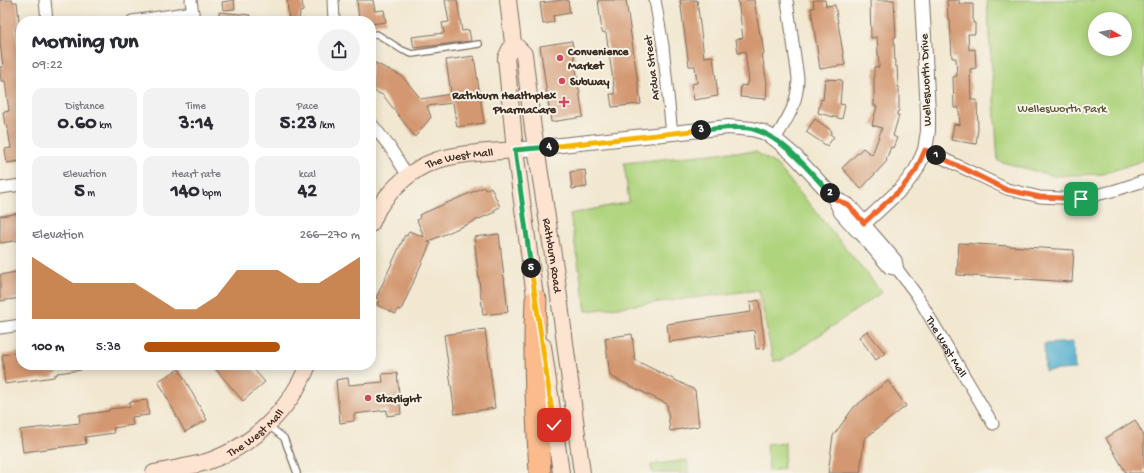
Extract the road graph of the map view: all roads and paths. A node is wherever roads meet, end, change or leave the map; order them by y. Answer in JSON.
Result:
{"nodes":[{"id":1,"x":45,"y":0,"type":"edge"},
{"id":2,"x":191,"y":0,"type":"edge"},
{"id":3,"x":333,"y":0,"type":"edge"},
{"id":4,"x":508,"y":0,"type":"edge"},
{"id":5,"x":655,"y":0,"type":"edge"},
{"id":6,"x":787,"y":0,"type":"edge"},
{"id":7,"x":922,"y":0,"type":"edge"},
{"id":8,"x":47,"y":16,"type":"edge"},
{"id":9,"x":194,"y":16,"type":"edge"},
{"id":10,"x":334,"y":16,"type":"edge"},
{"id":11,"x":376,"y":34,"type":"edge"},
{"id":12,"x":513,"y":43,"type":"junction"},
{"id":13,"x":479,"y":44,"type":"dead end"},
{"id":14,"x":376,"y":129,"type":"edge"},
{"id":15,"x":672,"y":134,"type":"junction"},
{"id":16,"x":775,"y":139,"type":"junction"},
{"id":17,"x":536,"y":148,"type":"junction"},
{"id":18,"x":515,"y":150,"type":"junction"},
{"id":19,"x":925,"y":150,"type":"junction"},
{"id":20,"x":408,"y":176,"type":"junction"},
{"id":21,"x":1144,"y":181,"type":"edge"},
{"id":22,"x":16,"y":186,"type":"edge"},
{"id":23,"x":0,"y":188,"type":"edge"},
{"id":24,"x":376,"y":213,"type":"edge"},
{"id":25,"x":860,"y":227,"type":"junction"},
{"id":26,"x":536,"y":300,"type":"junction"},
{"id":27,"x":16,"y":326,"type":"edge"},
{"id":28,"x":0,"y":328,"type":"edge"},
{"id":29,"x":305,"y":370,"type":"edge"},
{"id":30,"x":993,"y":424,"type":"dead end"},
{"id":31,"x":267,"y":425,"type":"junction"},
{"id":32,"x":154,"y":473,"type":"edge"},
{"id":33,"x":297,"y":473,"type":"edge"},
{"id":34,"x":540,"y":473,"type":"edge"},
{"id":35,"x":561,"y":473,"type":"edge"},
{"id":36,"x":582,"y":473,"type":"edge"}],
"edges":[{"from":1,"to":8,"type":"street"},
{"from":2,"to":9,"type":"street"},
{"from":3,"to":10,"type":"street"},
{"from":4,"to":12,"type":"main road","name":"Rathburn Road"},
{"from":5,"to":15,"type":"street","name":"Ardua Street"},
{"from":6,"to":16,"type":"street"},
{"from":7,"to":19,"type":"street","name":"Wellesworth Drive"},
{"from":11,"to":13,"type":"lane"},
{"from":12,"to":17,"type":"main road","name":"Rathburn Road"},
{"from":12,"to":18,"type":"main road","name":"Rathburn Road"},
{"from":14,"to":20,"type":"street"},
{"from":15,"to":16,"type":"street","name":"The West Mall"},
{"from":15,"to":17,"type":"street","name":"The West Mall"},
{"from":16,"to":25,"type":"street","name":"The West Mall"},
{"from":17,"to":18,"type":"street","name":"The West Mall"},
{"from":17,"to":36,"type":"main road","name":"Rathburn Road"},
{"from":18,"to":20,"type":"main road","name":"The West Mall"},
{"from":18,"to":26,"type":"main road","name":"Rathburn Road"},
{"from":19,"to":21,"type":"street"},
{"from":19,"to":25,"type":"street","name":"Wellesworth Drive"},
{"from":20,"to":24,"type":"main road","name":"The West Mall"},
{"from":22,"to":23,"type":"street"},
{"from":25,"to":30,"type":"street","name":"The West Mall"},
{"from":26,"to":34,"type":"highway"},
{"from":26,"to":35,"type":"main road","name":"Rathburn Road"},
{"from":27,"to":28,"type":"street"},
{"from":29,"to":31,"type":"main road","name":"The West Mall"},
{"from":31,"to":32,"type":"main road","name":"The West Mall"},
{"from":31,"to":33,"type":"lane"}]}
